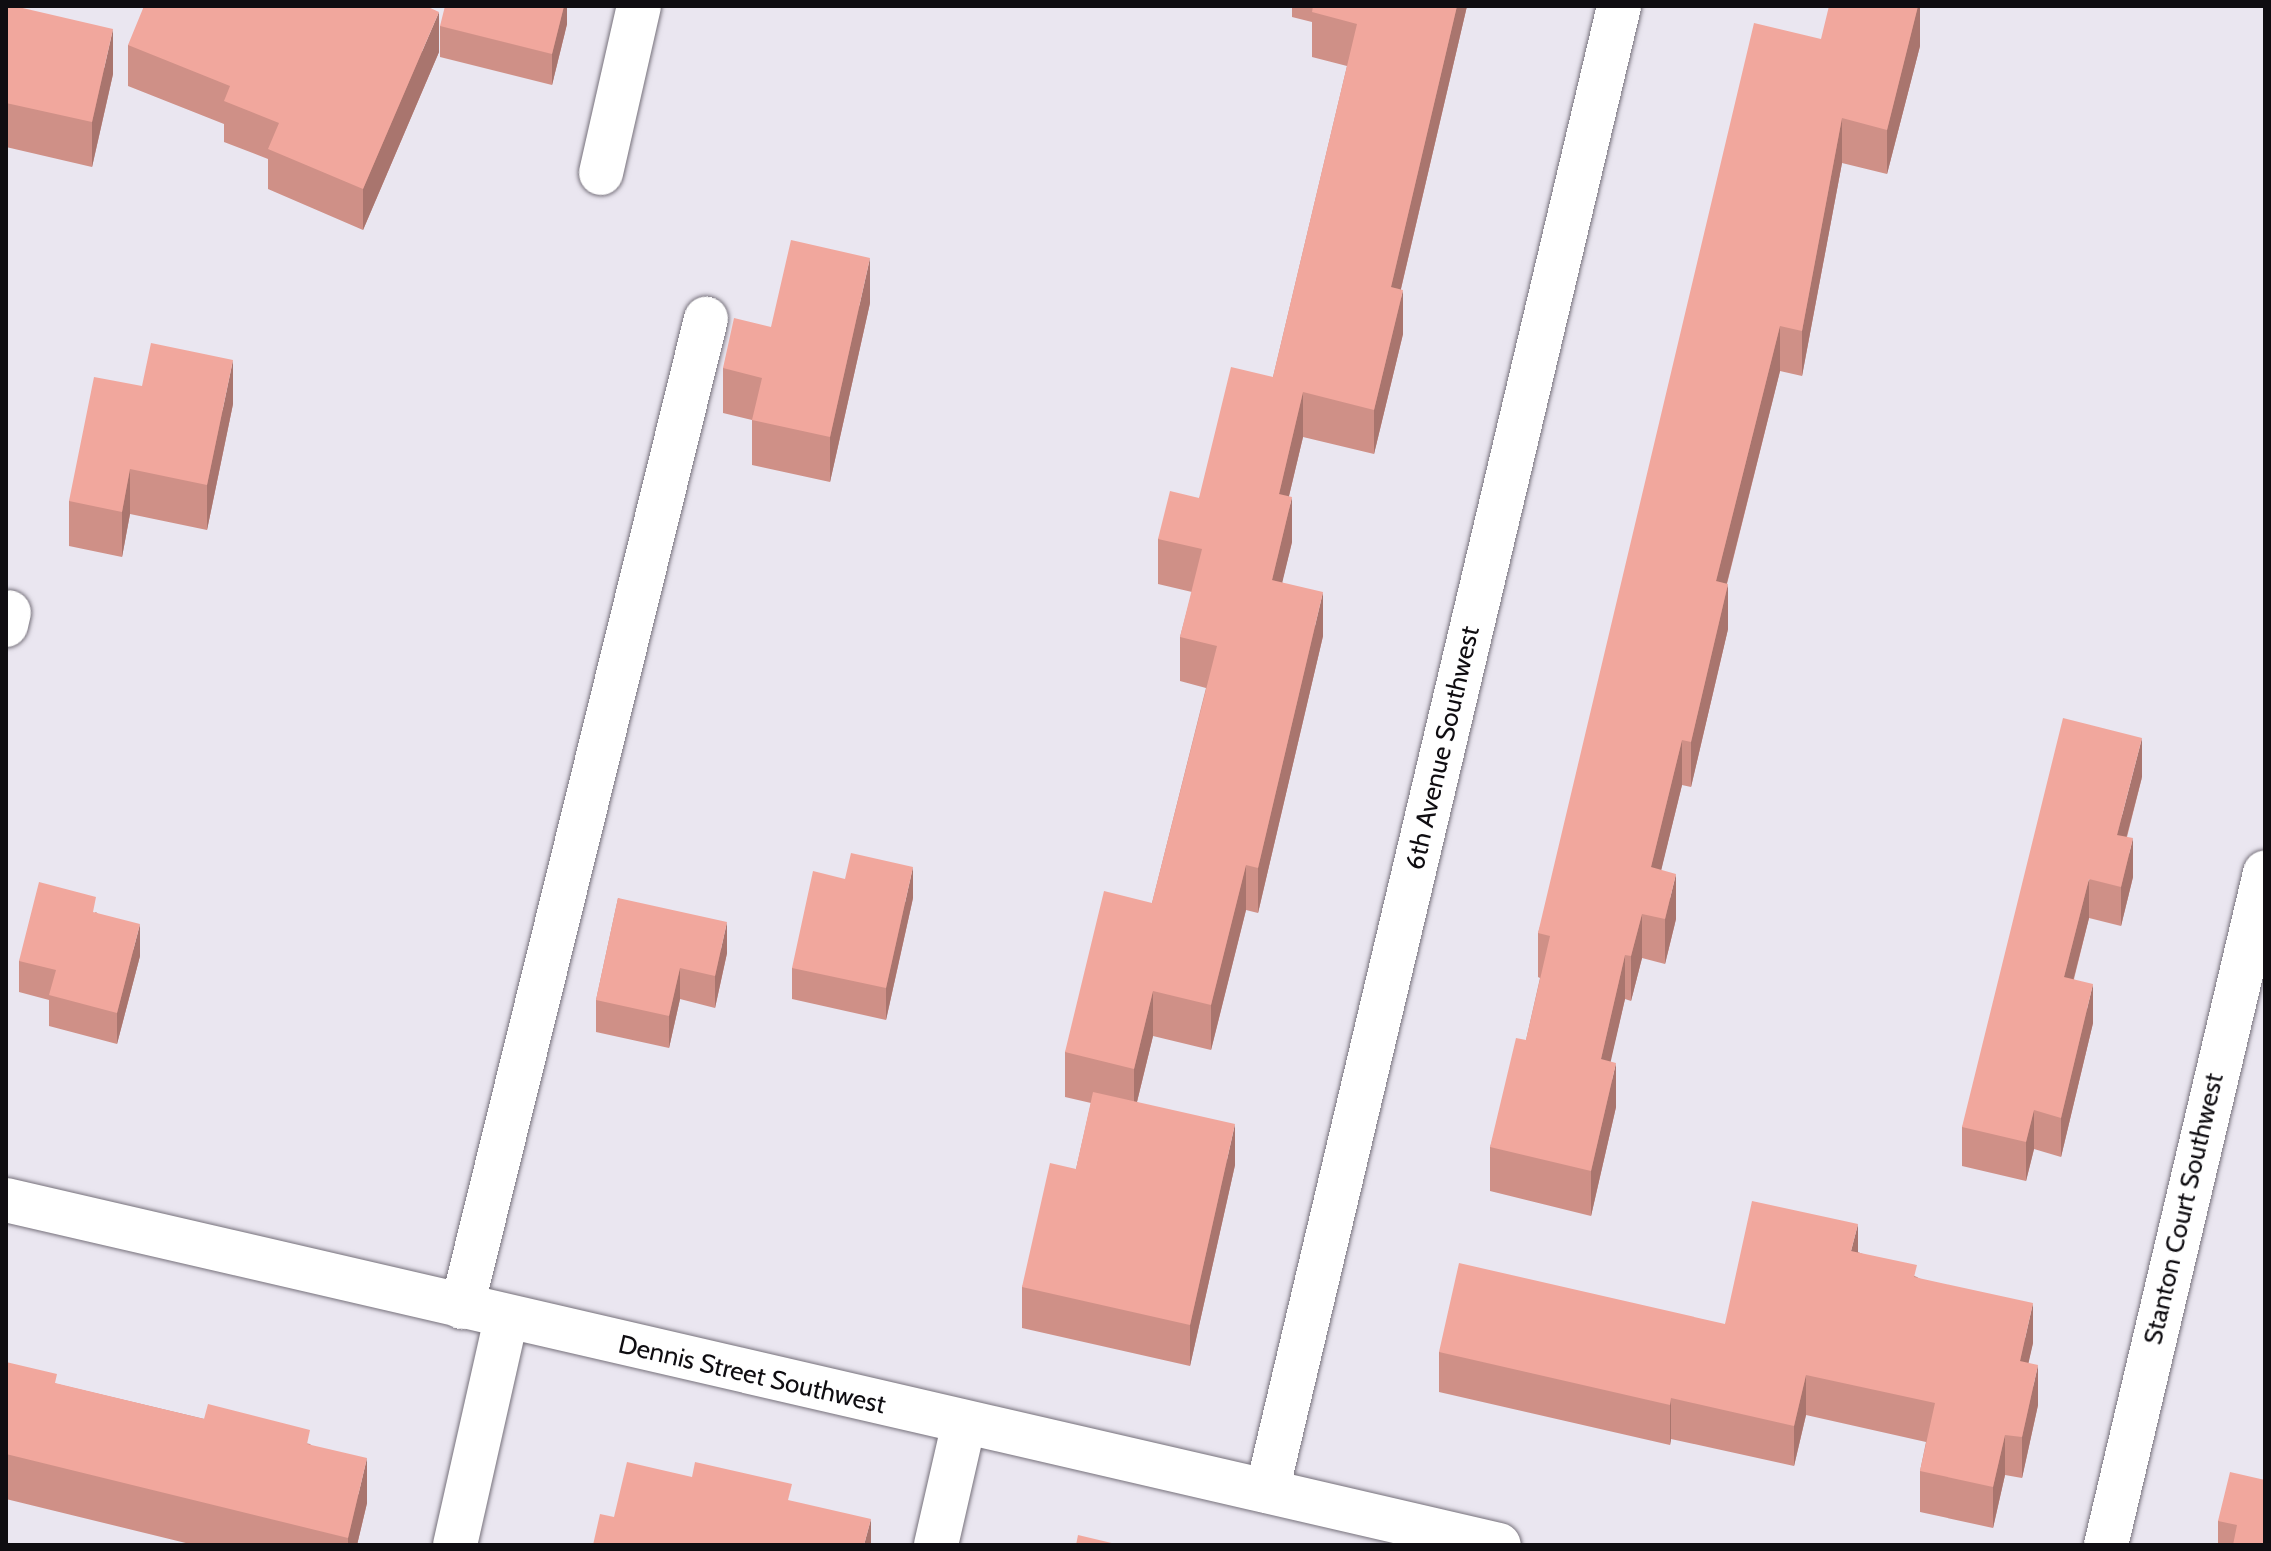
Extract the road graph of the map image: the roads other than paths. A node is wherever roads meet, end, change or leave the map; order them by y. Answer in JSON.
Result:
{"nodes":[{"id":1,"x":639,"y":6,"type":"edge"},
{"id":2,"x":1619,"y":6,"type":"edge"},
{"id":3,"x":601,"y":173,"type":"dead end"},
{"id":4,"x":706,"y":319,"type":"dead end"},
{"id":5,"x":2265,"y":873,"type":"edge"},
{"id":6,"x":6,"y":1200,"type":"edge"},
{"id":7,"x":462,"y":1307,"type":"junction"},
{"id":8,"x":506,"y":1319,"type":"junction"},
{"id":9,"x":964,"y":1423,"type":"junction"},
{"id":10,"x":1267,"y":1491,"type":"junction"},
{"id":11,"x":455,"y":1545,"type":"edge"},
{"id":12,"x":936,"y":1545,"type":"edge"},
{"id":13,"x":1499,"y":1545,"type":"edge"},
{"id":14,"x":2106,"y":1545,"type":"edge"}],
"edges":[{"from":1,"to":3,"type":"street"},
{"from":2,"to":10,"type":"street","name":"6th Avenue Southwest"},
{"from":4,"to":7,"type":"street"},
{"from":5,"to":14,"type":"street","name":"Stanton Court Southwest"},
{"from":6,"to":7,"type":"street","name":"Dennis Street Southwest"},
{"from":7,"to":8,"type":"street","name":"Dennis Street Southwest"},
{"from":8,"to":9,"type":"street","name":"Dennis Street Southwest"},
{"from":8,"to":11,"type":"street"},
{"from":9,"to":10,"type":"street","name":"Dennis Street Southwest"},
{"from":9,"to":12,"type":"street"},
{"from":10,"to":13,"type":"street","name":"Dennis Street Southwest"}]}
